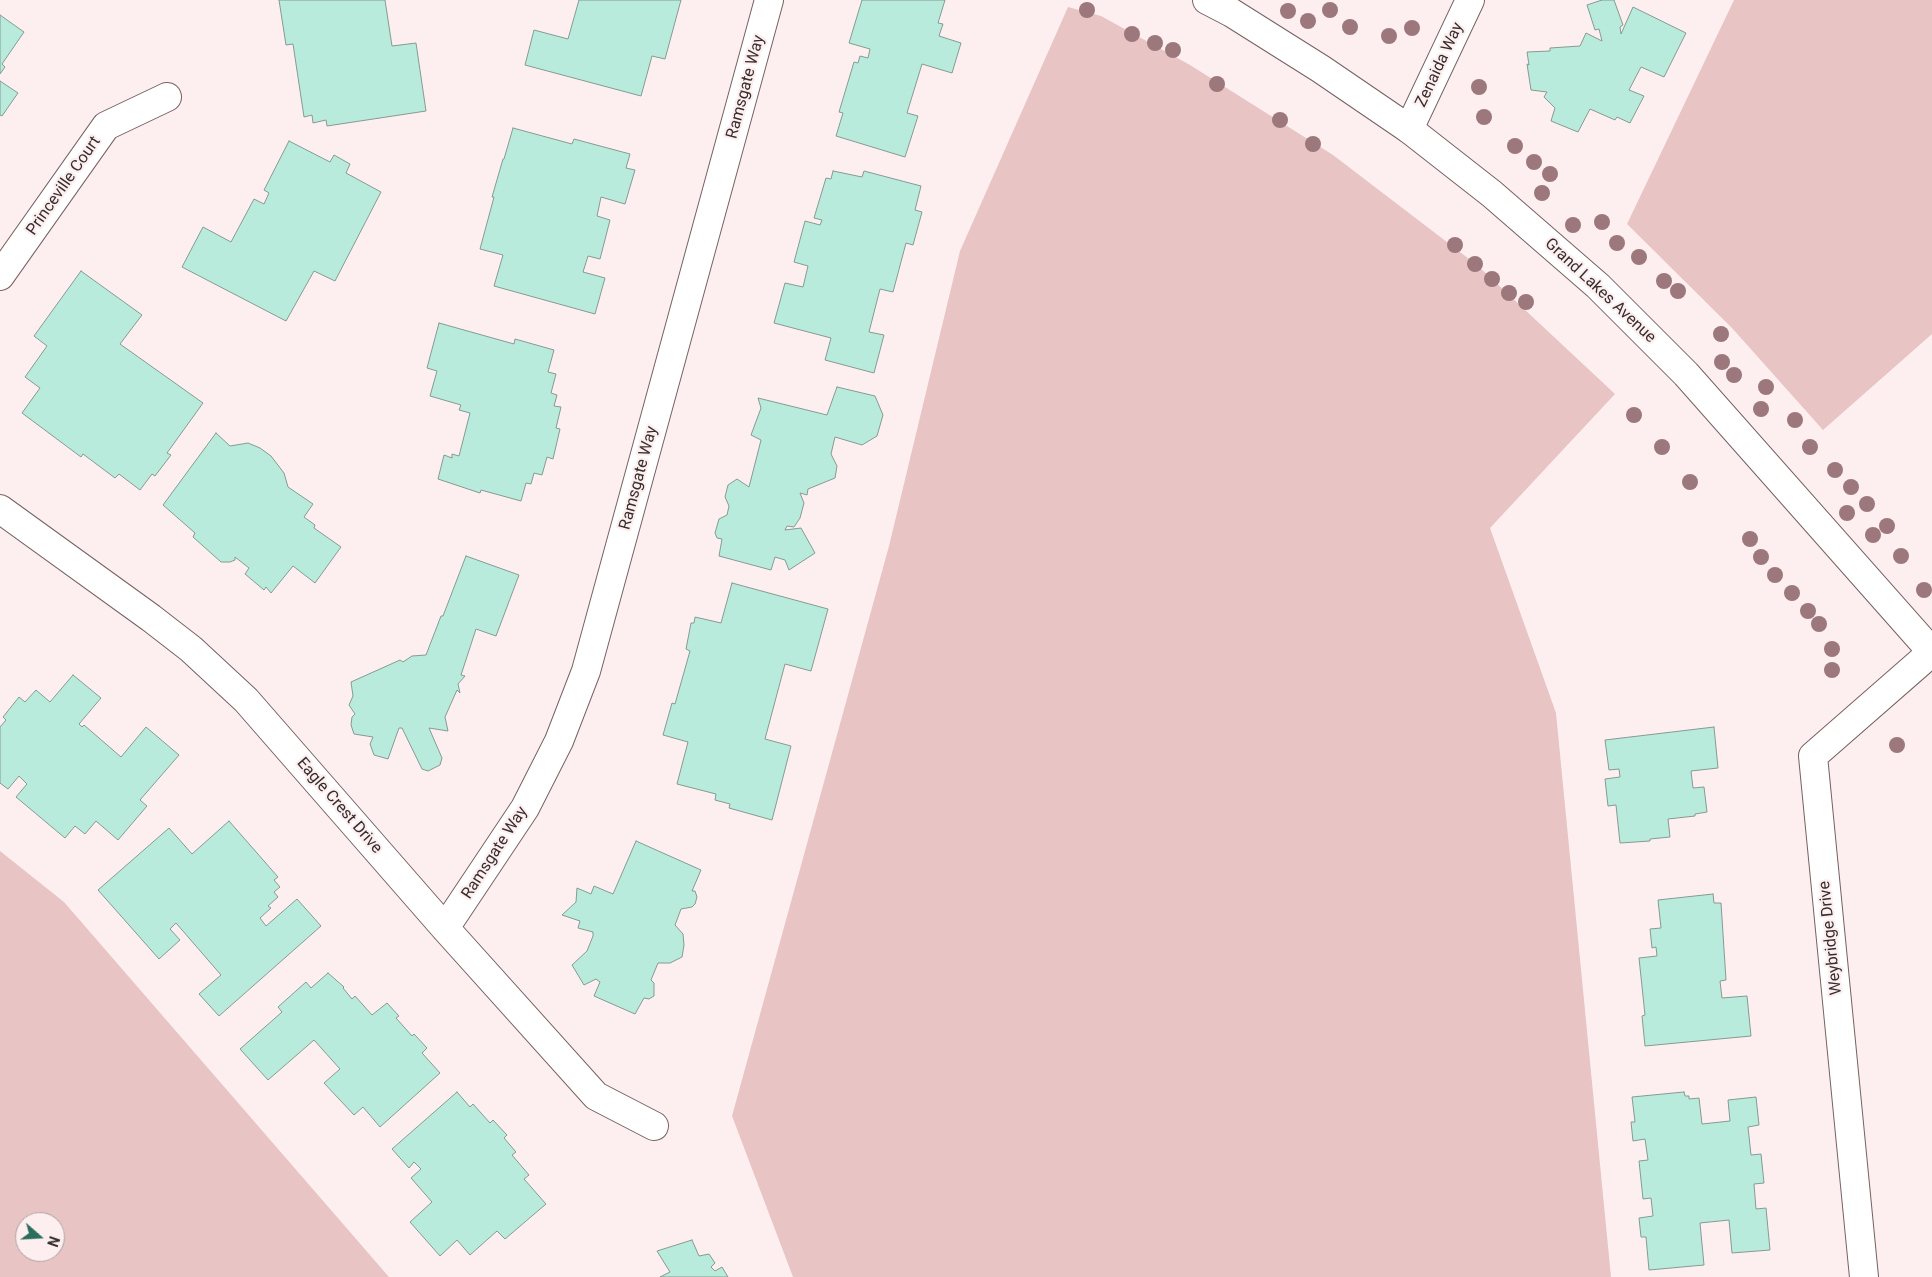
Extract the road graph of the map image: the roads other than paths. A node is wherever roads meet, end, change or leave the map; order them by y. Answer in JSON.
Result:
{"nodes":[{"id":1,"x":769,"y":0,"type":"edge"},
{"id":2,"x":1207,"y":0,"type":"edge"},
{"id":3,"x":1470,"y":0,"type":"edge"},
{"id":4,"x":167,"y":97,"type":"dead end"},
{"id":5,"x":1409,"y":129,"type":"junction"},
{"id":6,"x":0,"y":276,"type":"edge"},
{"id":7,"x":0,"y":509,"type":"edge"},
{"id":8,"x":1932,"y":652,"type":"edge"},
{"id":9,"x":445,"y":928,"type":"junction"},
{"id":10,"x":654,"y":1126,"type":"dead end"},
{"id":11,"x":1864,"y":1277,"type":"edge"}],
"edges":[{"from":1,"to":9,"type":"street","name":"Ramsgate Way"},
{"from":2,"to":5,"type":"street","name":"Grand Lakes Avenue"},
{"from":3,"to":5,"type":"street","name":"Zenaida Way"},
{"from":4,"to":6,"type":"street","name":"Princeville Court"},
{"from":5,"to":8,"type":"street","name":"Grand Lakes Avenue"},
{"from":7,"to":9,"type":"street","name":"Eagle Crest Drive"},
{"from":8,"to":11,"type":"street","name":"Weybridge Drive"},
{"from":9,"to":10,"type":"street","name":"Eagle Crest Drive"}]}
